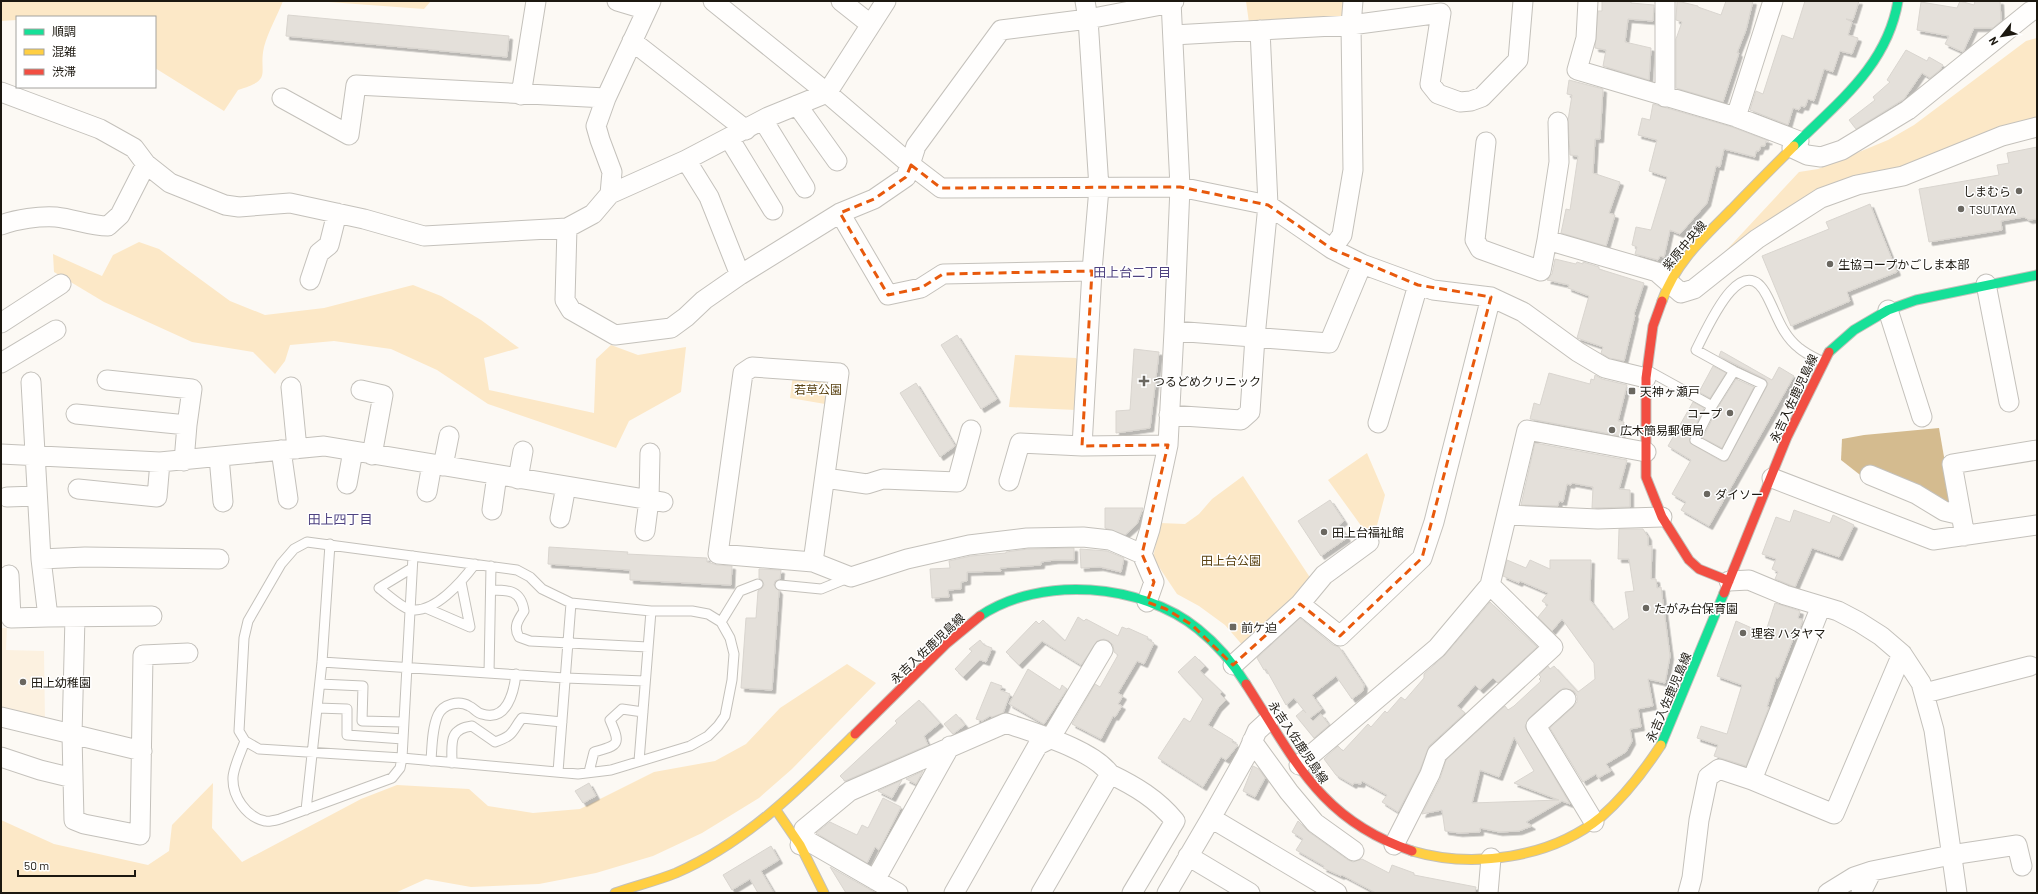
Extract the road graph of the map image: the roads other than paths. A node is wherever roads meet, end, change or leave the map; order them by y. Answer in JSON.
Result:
{"nodes":[{"id":1,"x":536,"y":1,"type":"edge"},
{"id":2,"x":617,"y":1,"type":"edge"},
{"id":3,"x":713,"y":1,"type":"edge"},
{"id":4,"x":841,"y":1,"type":"edge"},
{"id":5,"x":886,"y":1,"type":"edge"},
{"id":6,"x":1353,"y":1,"type":"edge"},
{"id":7,"x":1524,"y":1,"type":"edge"},
{"id":8,"x":1588,"y":1,"type":"edge"},
{"id":9,"x":1665,"y":1,"type":"edge"},
{"id":10,"x":1773,"y":1,"type":"edge"},
{"id":11,"x":1898,"y":1,"type":"edge"},
{"id":12,"x":1172,"y":2,"type":"edge"},
{"id":13,"x":649,"y":6,"type":"edge"},
{"id":14,"x":1439,"y":7,"type":"edge"},
{"id":15,"x":2034,"y":7,"type":"edge"},
{"id":16,"x":1087,"y":10,"type":"edge"},
{"id":17,"x":870,"y":24,"type":"junction"},
{"id":18,"x":1351,"y":25,"type":"junction"},
{"id":19,"x":1260,"y":30,"type":"junction"},
{"id":20,"x":1173,"y":35,"type":"junction"},
{"id":21,"x":632,"y":41,"type":"junction"},
{"id":22,"x":1,"y":92,"type":"edge"},
{"id":23,"x":827,"y":93,"type":"junction"},
{"id":24,"x":521,"y":94,"type":"junction"},
{"id":25,"x":1665,"y":97,"type":"junction"},
{"id":26,"x":282,"y":98,"type":"dead end"},
{"id":27,"x":606,"y":98,"type":"junction"},
{"id":28,"x":797,"y":105,"type":"junction"},
{"id":29,"x":1736,"y":117,"type":"junction"},
{"id":30,"x":763,"y":120,"type":"junction"},
{"id":31,"x":1558,"y":122,"type":"dead end"},
{"id":32,"x":2037,"y":127,"type":"edge"},
{"id":33,"x":737,"y":134,"type":"junction"},
{"id":34,"x":1486,"y":142,"type":"dead end"},
{"id":35,"x":1796,"y":145,"type":"junction"},
{"id":36,"x":686,"y":160,"type":"junction"},
{"id":37,"x":837,"y":161,"type":"dead end"},
{"id":38,"x":146,"y":164,"type":"junction"},
{"id":39,"x":911,"y":165,"type":"junction"},
{"id":40,"x":1180,"y":187,"type":"junction"},
{"id":41,"x":805,"y":188,"type":"dead end"},
{"id":42,"x":1099,"y":188,"type":"junction"},
{"id":43,"x":610,"y":194,"type":"junction"},
{"id":44,"x":1268,"y":205,"type":"junction"},
{"id":45,"x":773,"y":210,"type":"dead end"},
{"id":46,"x":337,"y":213,"type":"junction"},
{"id":47,"x":840,"y":213,"type":"junction"},
{"id":48,"x":1,"y":225,"type":"edge"},
{"id":49,"x":567,"y":228,"type":"junction"},
{"id":50,"x":1547,"y":240,"type":"junction"},
{"id":51,"x":1332,"y":249,"type":"junction"},
{"id":52,"x":1362,"y":264,"type":"junction"},
{"id":53,"x":1092,"y":271,"type":"junction"},
{"id":54,"x":740,"y":275,"type":"junction"},
{"id":55,"x":2037,"y":275,"type":"edge"},
{"id":56,"x":310,"y":280,"type":"dead end"},
{"id":57,"x":1669,"y":282,"type":"junction"},
{"id":58,"x":61,"y":284,"type":"dead end"},
{"id":59,"x":1986,"y":284,"type":"junction"},
{"id":60,"x":1418,"y":285,"type":"junction"},
{"id":61,"x":1491,"y":297,"type":"junction"},
{"id":62,"x":1888,"y":310,"type":"junction"},
{"id":63,"x":1,"y":323,"type":"edge"},
{"id":64,"x":56,"y":330,"type":"dead end"},
{"id":65,"x":1174,"y":331,"type":"junction"},
{"id":66,"x":1255,"y":337,"type":"junction"},
{"id":67,"x":1823,"y":362,"type":"junction"},
{"id":68,"x":1,"y":363,"type":"edge"},
{"id":69,"x":1734,"y":371,"type":"junction"},
{"id":70,"x":1646,"y":374,"type":"junction"},
{"id":71,"x":107,"y":380,"type":"dead end"},
{"id":72,"x":31,"y":382,"type":"dead end"},
{"id":73,"x":291,"y":387,"type":"dead end"},
{"id":74,"x":361,"y":390,"type":"dead end"},
{"id":75,"x":2009,"y":402,"type":"dead end"},
{"id":76,"x":1712,"y":406,"type":"junction"},
{"id":77,"x":76,"y":414,"type":"dead end"},
{"id":78,"x":1169,"y":415,"type":"junction"},
{"id":79,"x":1922,"y":417,"type":"dead end"},
{"id":80,"x":1378,"y":424,"type":"dead end"},
{"id":81,"x":187,"y":425,"type":"junction"},
{"id":82,"x":971,"y":430,"type":"dead end"},
{"id":83,"x":449,"y":436,"type":"dead end"},
{"id":84,"x":1168,"y":445,"type":"junction"},
{"id":85,"x":1082,"y":446,"type":"junction"},
{"id":86,"x":289,"y":449,"type":"junction"},
{"id":87,"x":523,"y":450,"type":"dead end"},
{"id":88,"x":2037,"y":450,"type":"edge"},
{"id":89,"x":353,"y":451,"type":"junction"},
{"id":90,"x":1646,"y":452,"type":"junction"},
{"id":91,"x":1,"y":454,"type":"edge"},
{"id":92,"x":650,"y":454,"type":"dead end"},
{"id":93,"x":35,"y":455,"type":"junction"},
{"id":94,"x":372,"y":455,"type":"junction"},
{"id":95,"x":219,"y":457,"type":"junction"},
{"id":96,"x":184,"y":461,"type":"junction"},
{"id":97,"x":160,"y":462,"type":"junction"},
{"id":98,"x":437,"y":465,"type":"junction"},
{"id":99,"x":496,"y":475,"type":"junction"},
{"id":100,"x":1870,"y":475,"type":"dead end"},
{"id":101,"x":518,"y":478,"type":"junction"},
{"id":102,"x":824,"y":478,"type":"junction"},
{"id":103,"x":1772,"y":478,"type":"junction"},
{"id":104,"x":1009,"y":481,"type":"dead end"},
{"id":105,"x":347,"y":484,"type":"dead end"},
{"id":106,"x":566,"y":486,"type":"junction"},
{"id":107,"x":78,"y":489,"type":"dead end"},
{"id":108,"x":427,"y":492,"type":"dead end"},
{"id":109,"x":37,"y":496,"type":"junction"},
{"id":110,"x":7,"y":498,"type":"dead end"},
{"id":111,"x":288,"y":499,"type":"dead end"},
{"id":112,"x":656,"y":501,"type":"junction"},
{"id":113,"x":223,"y":502,"type":"dead end"},
{"id":114,"x":492,"y":510,"type":"dead end"},
{"id":115,"x":1507,"y":515,"type":"junction"},
{"id":116,"x":1961,"y":515,"type":"junction"},
{"id":117,"x":1662,"y":517,"type":"junction"},
{"id":118,"x":560,"y":518,"type":"dead end"},
{"id":119,"x":2037,"y":525,"type":"edge"},
{"id":120,"x":645,"y":531,"type":"dead end"},
{"id":121,"x":1965,"y":536,"type":"junction"},
{"id":122,"x":1369,"y":542,"type":"dead end"},
{"id":123,"x":330,"y":544,"type":"junction"},
{"id":124,"x":1142,"y":554,"type":"junction"},
{"id":125,"x":413,"y":556,"type":"junction"},
{"id":126,"x":41,"y":559,"type":"junction"},
{"id":127,"x":219,"y":559,"type":"dead end"},
{"id":128,"x":813,"y":562,"type":"junction"},
{"id":129,"x":475,"y":564,"type":"junction"},
{"id":130,"x":491,"y":566,"type":"junction"},
{"id":131,"x":412,"y":568,"type":"junction"},
{"id":132,"x":9,"y":575,"type":"dead end"},
{"id":133,"x":852,"y":577,"type":"junction"},
{"id":134,"x":1729,"y":581,"type":"junction"},
{"id":135,"x":461,"y":582,"type":"junction"},
{"id":136,"x":758,"y":584,"type":"dead end"},
{"id":137,"x":780,"y":585,"type":"dead end"},
{"id":138,"x":1490,"y":585,"type":"junction"},
{"id":139,"x":490,"y":590,"type":"junction"},
{"id":140,"x":1147,"y":602,"type":"junction"},
{"id":141,"x":571,"y":603,"type":"junction"},
{"id":142,"x":1300,"y":604,"type":"junction"},
{"id":143,"x":1821,"y":606,"type":"junction"},
{"id":144,"x":426,"y":608,"type":"junction"},
{"id":145,"x":410,"y":609,"type":"junction"},
{"id":146,"x":651,"y":611,"type":"junction"},
{"id":147,"x":152,"y":616,"type":"dead end"},
{"id":148,"x":48,"y":617,"type":"junction"},
{"id":149,"x":75,"y":617,"type":"junction"},
{"id":150,"x":721,"y":622,"type":"junction"},
{"id":151,"x":567,"y":642,"type":"junction"},
{"id":152,"x":648,"y":647,"type":"junction"},
{"id":153,"x":1103,"y":650,"type":"dead end"},
{"id":154,"x":188,"y":653,"type":"dead end"},
{"id":155,"x":1902,"y":654,"type":"junction"},
{"id":156,"x":322,"y":662,"type":"junction"},
{"id":157,"x":1233,"y":665,"type":"junction"},
{"id":158,"x":2030,"y":666,"type":"dead end"},
{"id":159,"x":406,"y":667,"type":"junction"},
{"id":160,"x":489,"y":673,"type":"junction"},
{"id":161,"x":516,"y":674,"type":"junction"},
{"id":162,"x":565,"y":678,"type":"junction"},
{"id":163,"x":645,"y":681,"type":"junction"},
{"id":164,"x":320,"y":684,"type":"junction"},
{"id":165,"x":1925,"y":693,"type":"junction"},
{"id":166,"x":1566,"y":699,"type":"dead end"},
{"id":167,"x":317,"y":708,"type":"junction"},
{"id":168,"x":643,"y":712,"type":"junction"},
{"id":169,"x":1,"y":717,"type":"edge"},
{"id":170,"x":1269,"y":720,"type":"junction"},
{"id":171,"x":403,"y":722,"type":"junction"},
{"id":172,"x":562,"y":722,"type":"junction"},
{"id":173,"x":72,"y":734,"type":"junction"},
{"id":174,"x":402,"y":739,"type":"junction"},
{"id":175,"x":1050,"y":739,"type":"junction"},
{"id":176,"x":1252,"y":741,"type":"junction"},
{"id":177,"x":245,"y":742,"type":"junction"},
{"id":178,"x":950,"y":746,"type":"junction"},
{"id":179,"x":142,"y":750,"type":"junction"},
{"id":180,"x":313,"y":752,"type":"junction"},
{"id":181,"x":1,"y":757,"type":"edge"},
{"id":182,"x":402,"y":758,"type":"junction"},
{"id":183,"x":430,"y":761,"type":"junction"},
{"id":184,"x":638,"y":761,"type":"junction"},
{"id":185,"x":452,"y":763,"type":"junction"},
{"id":186,"x":1299,"y":765,"type":"junction"},
{"id":187,"x":558,"y":772,"type":"junction"},
{"id":188,"x":589,"y":772,"type":"junction"},
{"id":189,"x":1110,"y":774,"type":"junction"},
{"id":190,"x":73,"y":778,"type":"junction"},
{"id":191,"x":1752,"y":780,"type":"junction"},
{"id":192,"x":306,"y":810,"type":"junction"},
{"id":193,"x":776,"y":810,"type":"junction"},
{"id":194,"x":1211,"y":818,"type":"junction"},
{"id":195,"x":1594,"y":822,"type":"junction"},
{"id":196,"x":803,"y":843,"type":"junction"},
{"id":197,"x":1394,"y":844,"type":"junction"},
{"id":198,"x":1354,"y":851,"type":"dead end"},
{"id":199,"x":1951,"y":855,"type":"junction"},
{"id":200,"x":1188,"y":856,"type":"junction"},
{"id":201,"x":1491,"y":858,"type":"junction"},
{"id":202,"x":2022,"y":866,"type":"dead end"},
{"id":203,"x":1872,"y":871,"type":"junction"},
{"id":204,"x":875,"y":880,"type":"junction"},
{"id":205,"x":615,"y":893,"type":"edge"},
{"id":206,"x":824,"y":893,"type":"edge"},
{"id":207,"x":898,"y":893,"type":"edge"},
{"id":208,"x":954,"y":893,"type":"edge"},
{"id":209,"x":1041,"y":893,"type":"edge"},
{"id":210,"x":1132,"y":893,"type":"edge"},
{"id":211,"x":1167,"y":893,"type":"edge"},
{"id":212,"x":1250,"y":893,"type":"edge"},
{"id":213,"x":1337,"y":893,"type":"edge"},
{"id":214,"x":1488,"y":893,"type":"edge"},
{"id":215,"x":1688,"y":893,"type":"edge"},
{"id":216,"x":1828,"y":893,"type":"edge"},
{"id":217,"x":1861,"y":893,"type":"edge"},
{"id":218,"x":1957,"y":893,"type":"edge"}],
"edges":[{"from":1,"to":24,"type":"street"},
{"from":2,"to":13,"type":"street"},
{"from":3,"to":23,"type":"street"},
{"from":4,"to":17,"type":"street"},
{"from":5,"to":17,"type":"street"},
{"from":6,"to":18,"type":"street"},
{"from":7,"to":14,"type":"street"},
{"from":8,"to":25,"type":"street"},
{"from":9,"to":25,"type":"street"},
{"from":10,"to":29,"type":"street"},
{"from":11,"to":35,"type":"main road","name":"紫原中央線"},
{"from":12,"to":16,"type":"street"},
{"from":12,"to":20,"type":"street"},
{"from":13,"to":21,"type":"street"},
{"from":14,"to":18,"type":"street"},
{"from":15,"to":35,"type":"street"},
{"from":16,"to":39,"type":"street"},
{"from":16,"to":42,"type":"street"},
{"from":17,"to":23,"type":"street"},
{"from":18,"to":19,"type":"street"},
{"from":18,"to":51,"type":"street"},
{"from":19,"to":20,"type":"street"},
{"from":19,"to":44,"type":"street"},
{"from":20,"to":40,"type":"street"},
{"from":21,"to":27,"type":"street"},
{"from":21,"to":33,"type":"street"},
{"from":22,"to":38,"type":"street"},
{"from":23,"to":28,"type":"street"},
{"from":23,"to":39,"type":"street"},
{"from":24,"to":26,"type":"street"},
{"from":24,"to":27,"type":"street"},
{"from":25,"to":29,"type":"street"},
{"from":27,"to":43,"type":"street"},
{"from":28,"to":30,"type":"street"},
{"from":28,"to":37,"type":"street"},
{"from":29,"to":35,"type":"street"},
{"from":30,"to":33,"type":"street"},
{"from":30,"to":41,"type":"street"},
{"from":31,"to":50,"type":"street"},
{"from":32,"to":57,"type":"street"},
{"from":33,"to":36,"type":"street"},
{"from":33,"to":45,"type":"street"},
{"from":34,"to":50,"type":"street"},
{"from":35,"to":57,"type":"main road","name":"紫原中央線"},
{"from":36,"to":43,"type":"street"},
{"from":36,"to":54,"type":"street"},
{"from":38,"to":46,"type":"street"},
{"from":38,"to":48,"type":"street"},
{"from":39,"to":42,"type":"street"},
{"from":39,"to":47,"type":"street"},
{"from":40,"to":42,"type":"street"},
{"from":40,"to":44,"type":"street"},
{"from":40,"to":65,"type":"street"},
{"from":42,"to":53,"type":"street"},
{"from":43,"to":49,"type":"street"},
{"from":44,"to":51,"type":"street"},
{"from":44,"to":66,"type":"street"},
{"from":46,"to":49,"type":"street"},
{"from":46,"to":56,"type":"street"},
{"from":47,"to":53,"type":"street"},
{"from":47,"to":54,"type":"street"},
{"from":49,"to":54,"type":"street"},
{"from":50,"to":57,"type":"street"},
{"from":51,"to":52,"type":"street"},
{"from":52,"to":60,"type":"street"},
{"from":52,"to":66,"type":"street"},
{"from":53,"to":85,"type":"street"},
{"from":55,"to":59,"type":"main road","name":"永吉入佐鹿児島線"},
{"from":57,"to":70,"type":"main road","name":"紫原中央線"},
{"from":58,"to":63,"type":"street"},
{"from":59,"to":62,"type":"main road","name":"永吉入佐鹿児島線"},
{"from":59,"to":75,"type":"street"},
{"from":60,"to":61,"type":"street"},
{"from":60,"to":80,"type":"street"},
{"from":61,"to":70,"type":"street"},
{"from":61,"to":142,"type":"street"},
{"from":62,"to":67,"type":"main road","name":"永吉入佐鹿児島線"},
{"from":62,"to":79,"type":"street"},
{"from":64,"to":68,"type":"street"},
{"from":65,"to":66,"type":"street"},
{"from":65,"to":78,"type":"street"},
{"from":66,"to":78,"type":"street"},
{"from":67,"to":69,"type":"lane"},
{"from":67,"to":103,"type":"main road","name":"永吉入佐鹿児島線"},
{"from":69,"to":76,"type":"lane"},
{"from":69,"to":76,"type":"lane"},
{"from":70,"to":76,"type":"lane"},
{"from":70,"to":90,"type":"main road","name":"紫原中央線"},
{"from":71,"to":81,"type":"street"},
{"from":72,"to":93,"type":"street"},
{"from":73,"to":86,"type":"street"},
{"from":74,"to":94,"type":"street"},
{"from":77,"to":81,"type":"street"},
{"from":78,"to":84,"type":"street"},
{"from":81,"to":96,"type":"street"},
{"from":82,"to":102,"type":"street"},
{"from":83,"to":98,"type":"street"},
{"from":84,"to":85,"type":"street"},
{"from":84,"to":124,"type":"street"},
{"from":85,"to":104,"type":"street"},
{"from":86,"to":89,"type":"street"},
{"from":86,"to":95,"type":"street"},
{"from":86,"to":111,"type":"street"},
{"from":87,"to":101,"type":"street"},
{"from":88,"to":116,"type":"street"},
{"from":89,"to":94,"type":"street"},
{"from":89,"to":105,"type":"street"},
{"from":90,"to":115,"type":"street"},
{"from":90,"to":117,"type":"main road","name":"紫原中央線"},
{"from":91,"to":93,"type":"street"},
{"from":92,"to":112,"type":"street"},
{"from":93,"to":97,"type":"street"},
{"from":93,"to":109,"type":"street"},
{"from":94,"to":98,"type":"street"},
{"from":95,"to":96,"type":"street"},
{"from":95,"to":113,"type":"street"},
{"from":96,"to":97,"type":"street"},
{"from":97,"to":107,"type":"street"},
{"from":98,"to":99,"type":"street"},
{"from":98,"to":108,"type":"street"},
{"from":99,"to":101,"type":"street"},
{"from":99,"to":114,"type":"street"},
{"from":100,"to":116,"type":"street"},
{"from":101,"to":106,"type":"street"},
{"from":102,"to":128,"type":"street"},
{"from":102,"to":128,"type":"street"},
{"from":103,"to":121,"type":"street"},
{"from":103,"to":134,"type":"main road","name":"永吉入佐鹿児島線"},
{"from":106,"to":112,"type":"street"},
{"from":106,"to":118,"type":"street"},
{"from":109,"to":110,"type":"street"},
{"from":109,"to":126,"type":"street"},
{"from":112,"to":120,"type":"street"},
{"from":115,"to":117,"type":"street"},
{"from":115,"to":138,"type":"street"},
{"from":116,"to":121,"type":"street"},
{"from":117,"to":134,"type":"main road","name":"紫原中央線"},
{"from":119,"to":121,"type":"street"},
{"from":122,"to":142,"type":"street"},
{"from":123,"to":125,"type":"lane"},
{"from":123,"to":156,"type":"lane"},
{"from":123,"to":177,"type":"lane"},
{"from":124,"to":133,"type":"street"},
{"from":124,"to":140,"type":"street"},
{"from":125,"to":129,"type":"lane"},
{"from":125,"to":131,"type":"lane"},
{"from":126,"to":127,"type":"street"},
{"from":126,"to":148,"type":"street"},
{"from":128,"to":133,"type":"street"},
{"from":129,"to":130,"type":"lane"},
{"from":129,"to":135,"type":"lane"},
{"from":130,"to":139,"type":"lane"},
{"from":130,"to":141,"type":"lane"},
{"from":131,"to":145,"type":"lane"},
{"from":131,"to":145,"type":"lane"},
{"from":132,"to":148,"type":"street"},
{"from":133,"to":137,"type":"lane"},
{"from":134,"to":143,"type":"street"},
{"from":134,"to":195,"type":"main road","name":"永吉入佐鹿児島線"},
{"from":135,"to":144,"type":"lane"},
{"from":135,"to":144,"type":"lane"},
{"from":136,"to":150,"type":"lane"},
{"from":138,"to":186,"type":"street"},
{"from":138,"to":197,"type":"street"},
{"from":139,"to":151,"type":"lane"},
{"from":139,"to":160,"type":"lane"},
{"from":140,"to":157,"type":"main road","name":"永吉入佐鹿児島線"},
{"from":140,"to":193,"type":"main road","name":"永吉入佐鹿児島線"},
{"from":141,"to":146,"type":"lane"},
{"from":141,"to":151,"type":"lane"},
{"from":142,"to":157,"type":"street"},
{"from":143,"to":155,"type":"street"},
{"from":143,"to":191,"type":"street"},
{"from":144,"to":145,"type":"lane"},
{"from":145,"to":159,"type":"lane"},
{"from":146,"to":150,"type":"lane"},
{"from":146,"to":152,"type":"lane"},
{"from":147,"to":149,"type":"street"},
{"from":148,"to":149,"type":"street"},
{"from":149,"to":173,"type":"street"},
{"from":150,"to":184,"type":"lane"},
{"from":151,"to":152,"type":"lane"},
{"from":151,"to":162,"type":"lane"},
{"from":152,"to":163,"type":"lane"},
{"from":153,"to":175,"type":"street"},
{"from":154,"to":179,"type":"street"},
{"from":155,"to":165,"type":"street"},
{"from":155,"to":191,"type":"street"},
{"from":156,"to":159,"type":"lane"},
{"from":156,"to":164,"type":"lane"},
{"from":157,"to":170,"type":"main road","name":"永吉入佐鹿児島線"},
{"from":158,"to":165,"type":"street"},
{"from":159,"to":160,"type":"lane"},
{"from":159,"to":171,"type":"lane"},
{"from":160,"to":161,"type":"lane"},
{"from":161,"to":162,"type":"lane"},
{"from":161,"to":183,"type":"lane"},
{"from":162,"to":163,"type":"lane"},
{"from":162,"to":172,"type":"lane"},
{"from":163,"to":168,"type":"lane"},
{"from":164,"to":167,"type":"lane"},
{"from":164,"to":171,"type":"lane"},
{"from":165,"to":199,"type":"street"},
{"from":166,"to":195,"type":"street"},
{"from":167,"to":174,"type":"lane"},
{"from":167,"to":180,"type":"lane"},
{"from":168,"to":184,"type":"lane"},
{"from":168,"to":188,"type":"lane"},
{"from":169,"to":173,"type":"street"},
{"from":170,"to":176,"type":"street"},
{"from":170,"to":186,"type":"main road","name":"永吉入佐鹿児島線"},
{"from":171,"to":174,"type":"lane"},
{"from":172,"to":185,"type":"lane"},
{"from":172,"to":187,"type":"lane"},
{"from":173,"to":179,"type":"street"},
{"from":173,"to":190,"type":"street"},
{"from":174,"to":182,"type":"lane"},
{"from":175,"to":178,"type":"street"},
{"from":175,"to":189,"type":"street"},
{"from":175,"to":208,"type":"street"},
{"from":176,"to":194,"type":"street"},
{"from":176,"to":198,"type":"street"},
{"from":177,"to":180,"type":"lane"},
{"from":177,"to":192,"type":"lane"},
{"from":178,"to":196,"type":"street"},
{"from":178,"to":204,"type":"street"},
{"from":179,"to":190,"type":"street"},
{"from":180,"to":182,"type":"lane"},
{"from":180,"to":192,"type":"lane"},
{"from":181,"to":190,"type":"street"},
{"from":182,"to":183,"type":"lane"},
{"from":182,"to":192,"type":"lane"},
{"from":183,"to":185,"type":"lane"},
{"from":184,"to":188,"type":"lane"},
{"from":185,"to":187,"type":"lane"},
{"from":186,"to":197,"type":"main road","name":"永吉入佐鹿児島線"},
{"from":187,"to":188,"type":"lane"},
{"from":189,"to":209,"type":"street"},
{"from":189,"to":210,"type":"street"},
{"from":191,"to":215,"type":"street"},
{"from":193,"to":196,"type":"main road"},
{"from":193,"to":205,"type":"main road","name":"永吉入佐鹿児島線"},
{"from":194,"to":200,"type":"street"},
{"from":194,"to":213,"type":"street"},
{"from":195,"to":201,"type":"main road","name":"永吉入佐鹿児島線"},
{"from":196,"to":204,"type":"street"},
{"from":196,"to":206,"type":"main road"},
{"from":197,"to":201,"type":"main road","name":"永吉入佐鹿児島線"},
{"from":199,"to":202,"type":"street"},
{"from":199,"to":203,"type":"street"},
{"from":199,"to":218,"type":"street"},
{"from":200,"to":211,"type":"street"},
{"from":200,"to":212,"type":"street"},
{"from":201,"to":214,"type":"street"},
{"from":203,"to":216,"type":"street"},
{"from":203,"to":217,"type":"street"},
{"from":204,"to":207,"type":"street"}]}
